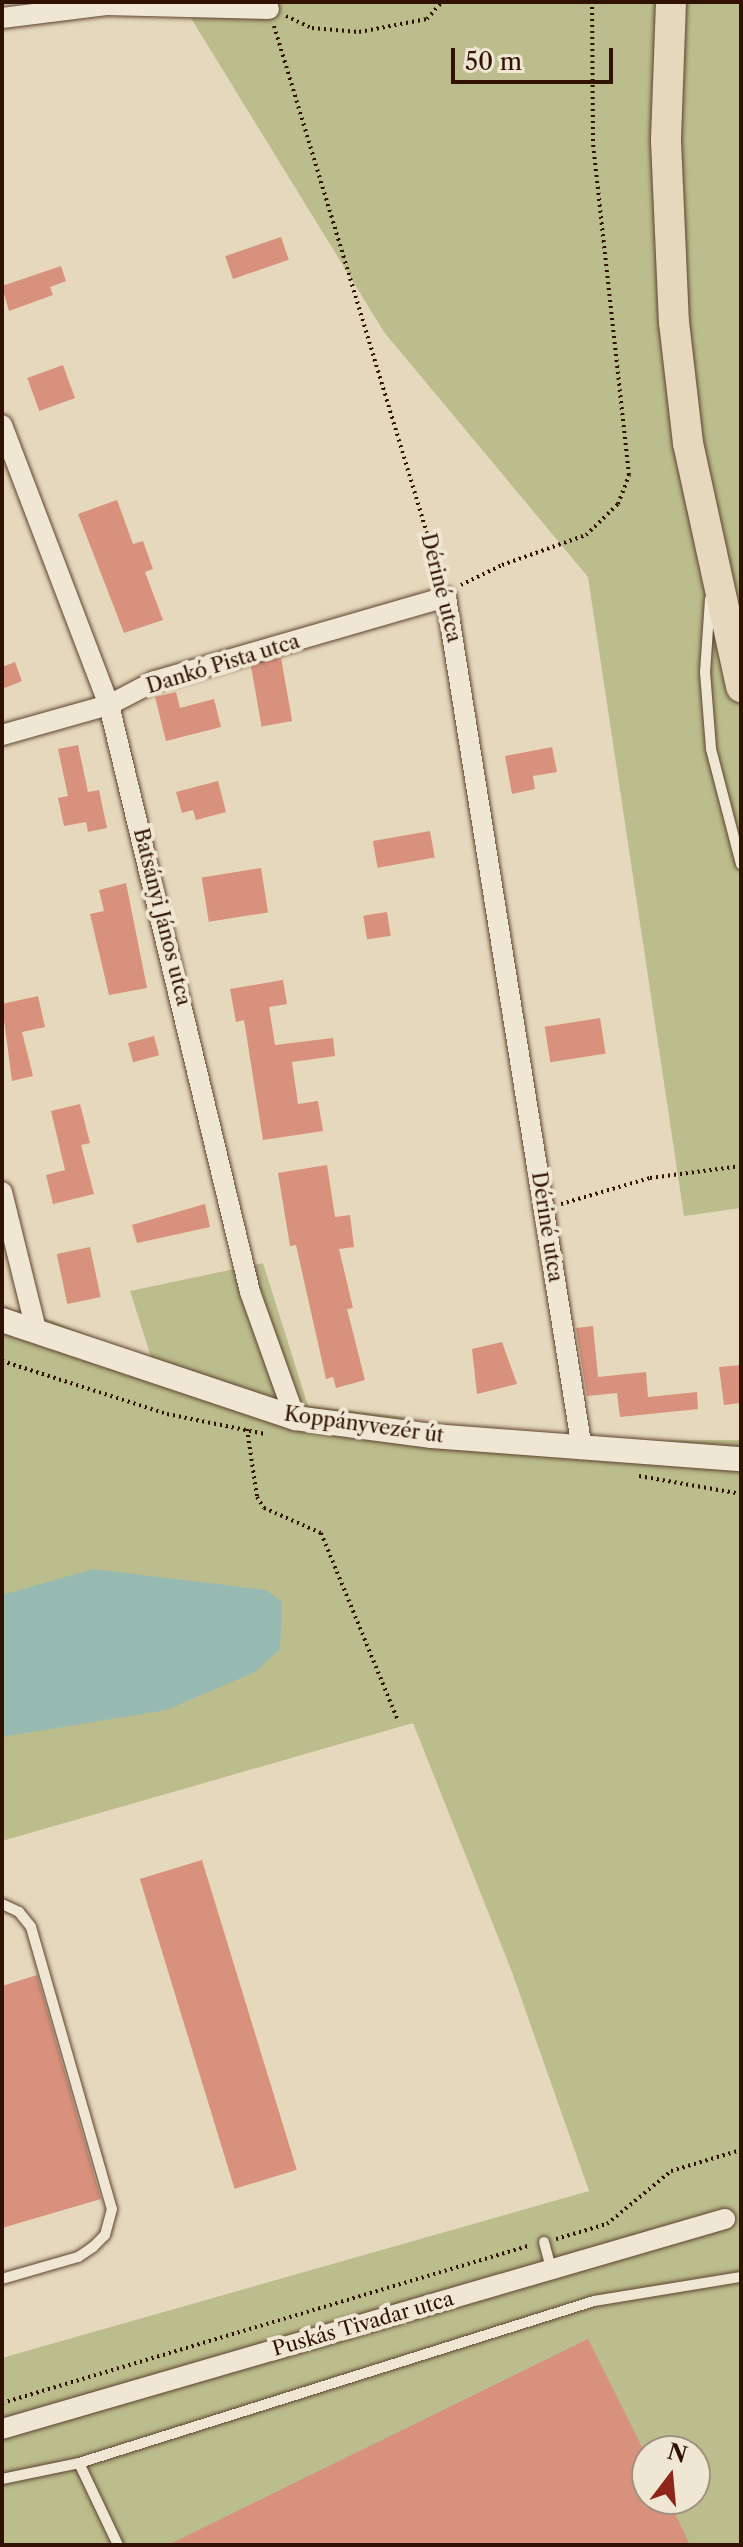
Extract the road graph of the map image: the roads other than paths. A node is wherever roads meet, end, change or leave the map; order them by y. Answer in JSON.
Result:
{"nodes":[{"id":1,"x":671,"y":2,"type":"edge"},
{"id":2,"x":269,"y":9,"type":"road end"},
{"id":3,"x":2,"y":18,"type":"edge"},
{"id":4,"x":2,"y":425,"type":"edge"},
{"id":5,"x":713,"y":569,"type":"junction"},
{"id":6,"x":446,"y":597,"type":"joint"},
{"id":7,"x":741,"y":687,"type":"edge"},
{"id":8,"x":109,"y":705,"type":"junction"},
{"id":9,"x":2,"y":735,"type":"edge"},
{"id":10,"x":741,"y":864,"type":"edge"},
{"id":11,"x":2,"y":1192,"type":"edge"},
{"id":12,"x":2,"y":1320,"type":"edge"},
{"id":13,"x":36,"y":1329,"type":"junction"},
{"id":14,"x":295,"y":1418,"type":"junction"},
{"id":15,"x":582,"y":1449,"type":"junction"},
{"id":16,"x":741,"y":1459,"type":"edge"},
{"id":17,"x":2,"y":1904,"type":"edge"},
{"id":18,"x":725,"y":2219,"type":"dead end"},
{"id":19,"x":544,"y":2242,"type":"road end"},
{"id":20,"x":551,"y":2269,"type":"junction"},
{"id":21,"x":741,"y":2277,"type":"edge"},
{"id":22,"x":2,"y":2279,"type":"edge"},
{"id":23,"x":2,"y":2429,"type":"edge"},
{"id":24,"x":79,"y":2463,"type":"junction"},
{"id":25,"x":2,"y":2479,"type":"edge"},
{"id":26,"x":118,"y":2545,"type":"edge"}],
"edges":[{"from":1,"to":5,"type":"main road"},
{"from":2,"to":3,"type":"street"},
{"from":4,"to":8,"type":"street","name":"Batsányi János utca"},
{"from":5,"to":7,"type":"main road"},
{"from":5,"to":10,"type":"lane"},
{"from":6,"to":8,"type":"street","name":"Dankó Pista utca"},
{"from":6,"to":15,"type":"street","name":"Dériné utca"},
{"from":8,"to":9,"type":"street","name":"Dankó Pista utca"},
{"from":8,"to":14,"type":"street","name":"Batsányi János utca"},
{"from":11,"to":13,"type":"street"},
{"from":12,"to":13,"type":"street","name":"Koppányvezér út"},
{"from":13,"to":14,"type":"street","name":"Koppányvezér út"},
{"from":14,"to":15,"type":"street","name":"Koppányvezér út"},
{"from":15,"to":16,"type":"street","name":"Koppányvezér út"},
{"from":17,"to":22,"type":"lane"},
{"from":18,"to":20,"type":"street","name":"Puskás Tivadar utca"},
{"from":19,"to":20,"type":"lane"},
{"from":20,"to":23,"type":"street","name":"Puskás Tivadar utca"},
{"from":21,"to":24,"type":"lane"},
{"from":24,"to":25,"type":"lane"},
{"from":24,"to":26,"type":"lane"}]}
